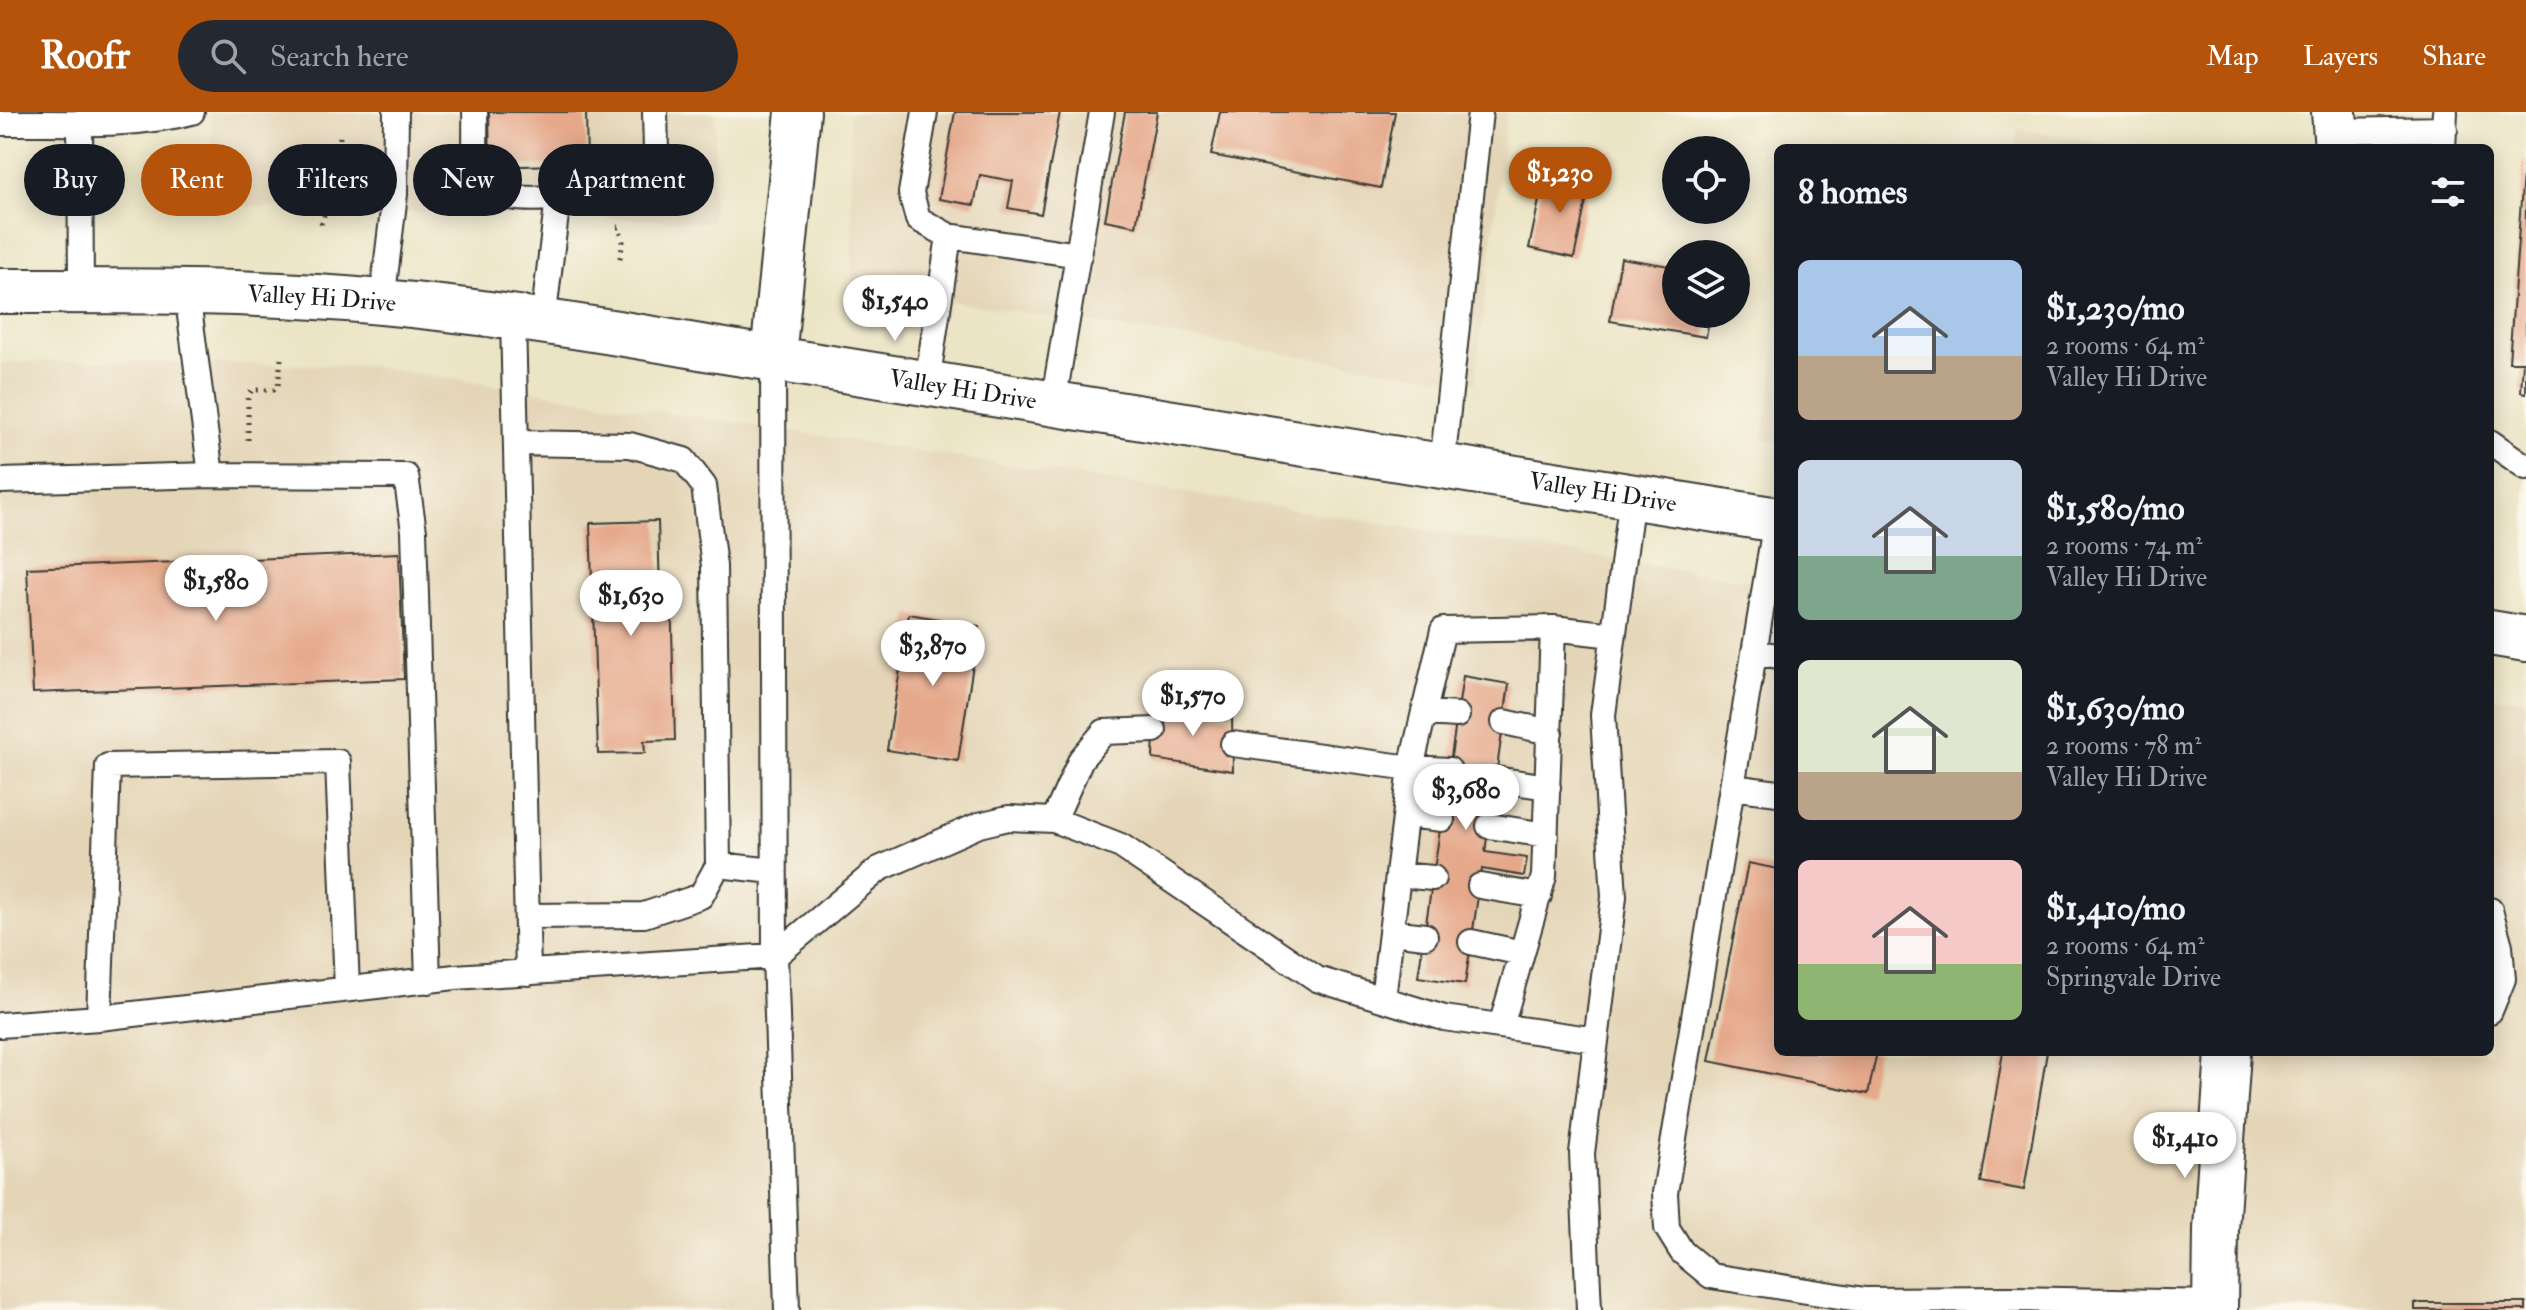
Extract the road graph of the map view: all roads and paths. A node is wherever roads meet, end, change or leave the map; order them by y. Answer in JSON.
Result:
{"nodes":[{"id":1,"x":192,"y":112,"type":"edge"},
{"id":2,"x":396,"y":112,"type":"edge"},
{"id":3,"x":475,"y":112,"type":"edge"},
{"id":4,"x":655,"y":112,"type":"edge"},
{"id":5,"x":798,"y":112,"type":"edge"},
{"id":6,"x":925,"y":112,"type":"edge"},
{"id":7,"x":1102,"y":112,"type":"edge"},
{"id":8,"x":1480,"y":112,"type":"edge"},
{"id":9,"x":80,"y":122,"type":"junction"},
{"id":10,"x":0,"y":123,"type":"edge"},
{"id":11,"x":2335,"y":130,"type":"edge"},
{"id":12,"x":2444,"y":130,"type":"edge"},
{"id":13,"x":340,"y":134,"type":"dead end"},
{"id":14,"x":656,"y":144,"type":"edge"},
{"id":15,"x":538,"y":199,"type":"edge"},
{"id":16,"x":554,"y":216,"type":"edge"},
{"id":17,"x":321,"y":224,"type":"dead end"},
{"id":18,"x":609,"y":227,"type":"dead end"},
{"id":19,"x":949,"y":236,"type":"junction"},
{"id":20,"x":1079,"y":255,"type":"junction"},
{"id":21,"x":619,"y":263,"type":"dead end"},
{"id":22,"x":0,"y":291,"type":"edge"},
{"id":23,"x":81,"y":291,"type":"junction"},
{"id":24,"x":187,"y":293,"type":"junction"},
{"id":25,"x":382,"y":302,"type":"junction"},
{"id":26,"x":528,"y":320,"type":"junction"},
{"id":27,"x":773,"y":357,"type":"junction"},
{"id":28,"x":281,"y":359,"type":"dead end"},
{"id":29,"x":927,"y":383,"type":"junction"},
{"id":30,"x":1053,"y":404,"type":"junction"},
{"id":31,"x":516,"y":443,"type":"junction"},
{"id":32,"x":2494,"y":445,"type":"edge"},
{"id":33,"x":248,"y":447,"type":"dead end"},
{"id":34,"x":1442,"y":466,"type":"junction"},
{"id":35,"x":2526,"y":467,"type":"edge"},
{"id":36,"x":211,"y":475,"type":"junction"},
{"id":37,"x":0,"y":481,"type":"edge"},
{"id":38,"x":1632,"y":497,"type":"junction"},
{"id":39,"x":1774,"y":520,"type":"edge"},
{"id":40,"x":1774,"y":557,"type":"edge"},
{"id":41,"x":1553,"y":628,"type":"junction"},
{"id":42,"x":2494,"y":634,"type":"edge"},
{"id":43,"x":1613,"y":635,"type":"junction"},
{"id":44,"x":2526,"y":639,"type":"edge"},
{"id":45,"x":1766,"y":654,"type":"edge"},
{"id":46,"x":1425,"y":713,"type":"junction"},
{"id":47,"x":1457,"y":715,"type":"dead end"},
{"id":48,"x":1504,"y":722,"type":"dead end"},
{"id":49,"x":1154,"y":730,"type":"dead end"},
{"id":50,"x":1550,"y":732,"type":"junction"},
{"id":51,"x":1233,"y":744,"type":"dead end"},
{"id":52,"x":1411,"y":768,"type":"junction"},
{"id":53,"x":1449,"y":770,"type":"dead end"},
{"id":54,"x":1495,"y":779,"type":"dead end"},
{"id":55,"x":1548,"y":787,"type":"junction"},
{"id":56,"x":1732,"y":787,"type":"junction"},
{"id":57,"x":1774,"y":792,"type":"edge"},
{"id":58,"x":1406,"y":815,"type":"junction"},
{"id":59,"x":1442,"y":819,"type":"dead end"},
{"id":60,"x":1054,"y":820,"type":"junction"},
{"id":61,"x":1489,"y":826,"type":"dead end"},
{"id":62,"x":1546,"y":835,"type":"junction"},
{"id":63,"x":718,"y":865,"type":"junction"},
{"id":64,"x":774,"y":871,"type":"junction"},
{"id":65,"x":1398,"y":875,"type":"junction"},
{"id":66,"x":1433,"y":878,"type":"dead end"},
{"id":67,"x":1480,"y":886,"type":"dead end"},
{"id":68,"x":1539,"y":896,"type":"junction"},
{"id":69,"x":527,"y":916,"type":"junction"},
{"id":70,"x":2494,"y":924,"type":"edge"},
{"id":71,"x":1391,"y":932,"type":"junction"},
{"id":72,"x":1425,"y":936,"type":"dead end"},
{"id":73,"x":1471,"y":942,"type":"dead end"},
{"id":74,"x":1522,"y":953,"type":"junction"},
{"id":75,"x":775,"y":956,"type":"junction"},
{"id":76,"x":528,"y":973,"type":"junction"},
{"id":77,"x":428,"y":981,"type":"junction"},
{"id":78,"x":347,"y":989,"type":"junction"},
{"id":79,"x":1383,"y":999,"type":"junction"},
{"id":80,"x":2494,"y":1001,"type":"edge"},
{"id":81,"x":99,"y":1018,"type":"junction"},
{"id":82,"x":0,"y":1025,"type":"edge"},
{"id":83,"x":1501,"y":1026,"type":"junction"},
{"id":84,"x":1596,"y":1040,"type":"junction"},
{"id":85,"x":2228,"y":1056,"type":"edge"},
{"id":86,"x":2215,"y":1306,"type":"edge"},
{"id":87,"x":787,"y":1310,"type":"edge"},
{"id":88,"x":1589,"y":1310,"type":"edge"}],
"edges":[{"from":1,"to":9,"type":"lane"},
{"from":2,"to":25,"type":"lane"},
{"from":3,"to":15,"type":"lane"},
{"from":4,"to":14,"type":"lane"},
{"from":5,"to":27,"type":"street"},
{"from":6,"to":19,"type":"lane"},
{"from":7,"to":20,"type":"lane"},
{"from":8,"to":34,"type":"lane"},
{"from":9,"to":10,"type":"lane"},
{"from":9,"to":23,"type":"lane"},
{"from":11,"to":12,"type":"lane"},
{"from":13,"to":17,"type":"path"},
{"from":16,"to":26,"type":"lane"},
{"from":18,"to":21,"type":"path"},
{"from":19,"to":20,"type":"lane"},
{"from":19,"to":29,"type":"lane"},
{"from":20,"to":30,"type":"lane"},
{"from":22,"to":23,"type":"street","name":"Valley Hi Drive"},
{"from":23,"to":24,"type":"street","name":"Valley Hi Drive"},
{"from":24,"to":25,"type":"street","name":"Valley Hi Drive"},
{"from":24,"to":36,"type":"lane"},
{"from":25,"to":26,"type":"street","name":"Valley Hi Drive"},
{"from":26,"to":27,"type":"street","name":"Valley Hi Drive"},
{"from":26,"to":31,"type":"lane"},
{"from":27,"to":29,"type":"street","name":"Valley Hi Drive"},
{"from":27,"to":64,"type":"lane"},
{"from":28,"to":33,"type":"path"},
{"from":29,"to":30,"type":"street","name":"Valley Hi Drive"},
{"from":30,"to":34,"type":"street","name":"Valley Hi Drive"},
{"from":31,"to":63,"type":"lane"},
{"from":31,"to":69,"type":"lane"},
{"from":32,"to":35,"type":"lane"},
{"from":34,"to":38,"type":"street","name":"Valley Hi Drive"},
{"from":36,"to":37,"type":"lane"},
{"from":36,"to":77,"type":"lane"},
{"from":38,"to":39,"type":"street","name":"Valley Hi Drive"},
{"from":38,"to":43,"type":"lane"},
{"from":40,"to":45,"type":"lane"},
{"from":41,"to":43,"type":"lane"},
{"from":41,"to":46,"type":"lane"},
{"from":41,"to":50,"type":"lane"},
{"from":42,"to":44,"type":"street"},
{"from":43,"to":84,"type":"lane"},
{"from":45,"to":56,"type":"lane"},
{"from":46,"to":47,"type":"lane"},
{"from":46,"to":52,"type":"lane"},
{"from":48,"to":50,"type":"lane"},
{"from":49,"to":60,"type":"lane"},
{"from":50,"to":55,"type":"lane"},
{"from":51,"to":52,"type":"lane"},
{"from":52,"to":53,"type":"lane"},
{"from":52,"to":58,"type":"lane"},
{"from":54,"to":55,"type":"lane"},
{"from":55,"to":62,"type":"lane"},
{"from":56,"to":57,"type":"lane"},
{"from":56,"to":86,"type":"lane"},
{"from":58,"to":59,"type":"lane"},
{"from":58,"to":65,"type":"lane"},
{"from":60,"to":75,"type":"lane"},
{"from":60,"to":79,"type":"lane"},
{"from":61,"to":62,"type":"lane"},
{"from":62,"to":68,"type":"lane"},
{"from":63,"to":64,"type":"lane"},
{"from":63,"to":69,"type":"lane"},
{"from":64,"to":75,"type":"lane"},
{"from":65,"to":66,"type":"lane"},
{"from":65,"to":71,"type":"lane"},
{"from":67,"to":68,"type":"lane"},
{"from":68,"to":74,"type":"lane"},
{"from":69,"to":76,"type":"lane"},
{"from":70,"to":80,"type":"lane"},
{"from":71,"to":72,"type":"lane"},
{"from":71,"to":79,"type":"lane"},
{"from":73,"to":74,"type":"lane"},
{"from":74,"to":83,"type":"lane"},
{"from":75,"to":76,"type":"lane"},
{"from":75,"to":87,"type":"lane"},
{"from":76,"to":77,"type":"lane"},
{"from":77,"to":78,"type":"lane"},
{"from":78,"to":81,"type":"lane"},
{"from":78,"to":81,"type":"lane"},
{"from":79,"to":83,"type":"lane"},
{"from":81,"to":82,"type":"lane"},
{"from":83,"to":84,"type":"lane"},
{"from":84,"to":88,"type":"lane"},
{"from":85,"to":86,"type":"street"}]}
